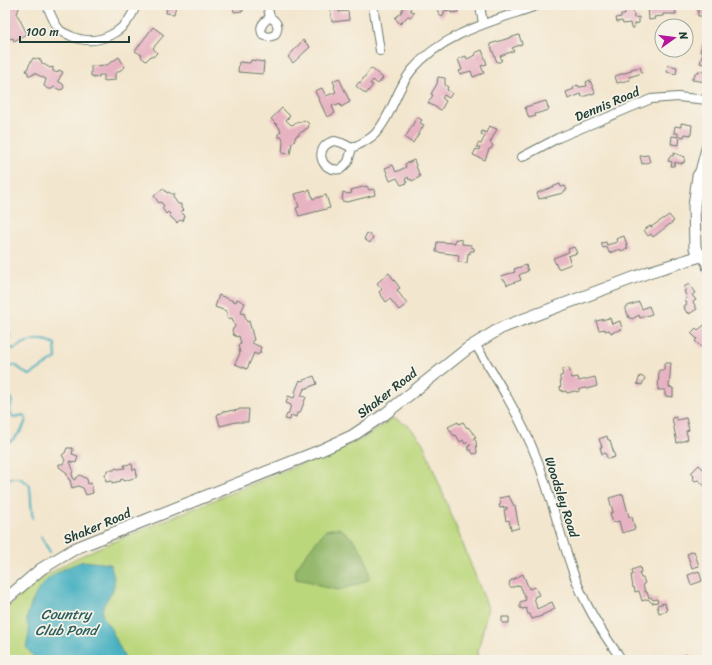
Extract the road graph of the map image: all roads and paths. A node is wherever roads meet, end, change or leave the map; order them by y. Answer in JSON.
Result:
{"nodes":[{"id":1,"x":47,"y":5,"type":"edge"},
{"id":2,"x":136,"y":5,"type":"edge"},
{"id":3,"x":267,"y":5,"type":"edge"},
{"id":4,"x":373,"y":5,"type":"edge"},
{"id":5,"x":480,"y":5,"type":"edge"},
{"id":6,"x":539,"y":5,"type":"edge"},
{"id":7,"x":270,"y":17,"type":"dead end"},
{"id":8,"x":483,"y":24,"type":"junction"},
{"id":9,"x":380,"y":51,"type":"dead end"},
{"id":10,"x":707,"y":100,"type":"edge"},
{"id":11,"x":707,"y":143,"type":"edge"},
{"id":12,"x":352,"y":148,"type":"dead end"},
{"id":13,"x":522,"y":157,"type":"dead end"},
{"id":14,"x":707,"y":164,"type":"edge"},
{"id":15,"x":698,"y":176,"type":"junction"},
{"id":16,"x":704,"y":255,"type":"edge"},
{"id":17,"x":707,"y":268,"type":"edge"},
{"id":18,"x":475,"y":344,"type":"junction"},
{"id":19,"x":5,"y":600,"type":"edge"},
{"id":20,"x":622,"y":660,"type":"edge"}],
"edges":[{"from":1,"to":2,"type":"street"},
{"from":3,"to":7,"type":"street"},
{"from":4,"to":9,"type":"street"},
{"from":5,"to":8,"type":"street"},
{"from":6,"to":8,"type":"street"},
{"from":8,"to":12,"type":"street"},
{"from":10,"to":13,"type":"street","name":"Dennis Road"},
{"from":11,"to":15,"type":"street"},
{"from":14,"to":15,"type":"main road"},
{"from":15,"to":16,"type":"main road"},
{"from":16,"to":17,"type":"street"},
{"from":16,"to":18,"type":"main road","name":"Shaker Road"},
{"from":18,"to":19,"type":"main road","name":"Shaker Road"},
{"from":18,"to":20,"type":"street","name":"Woodsley Road"}]}
